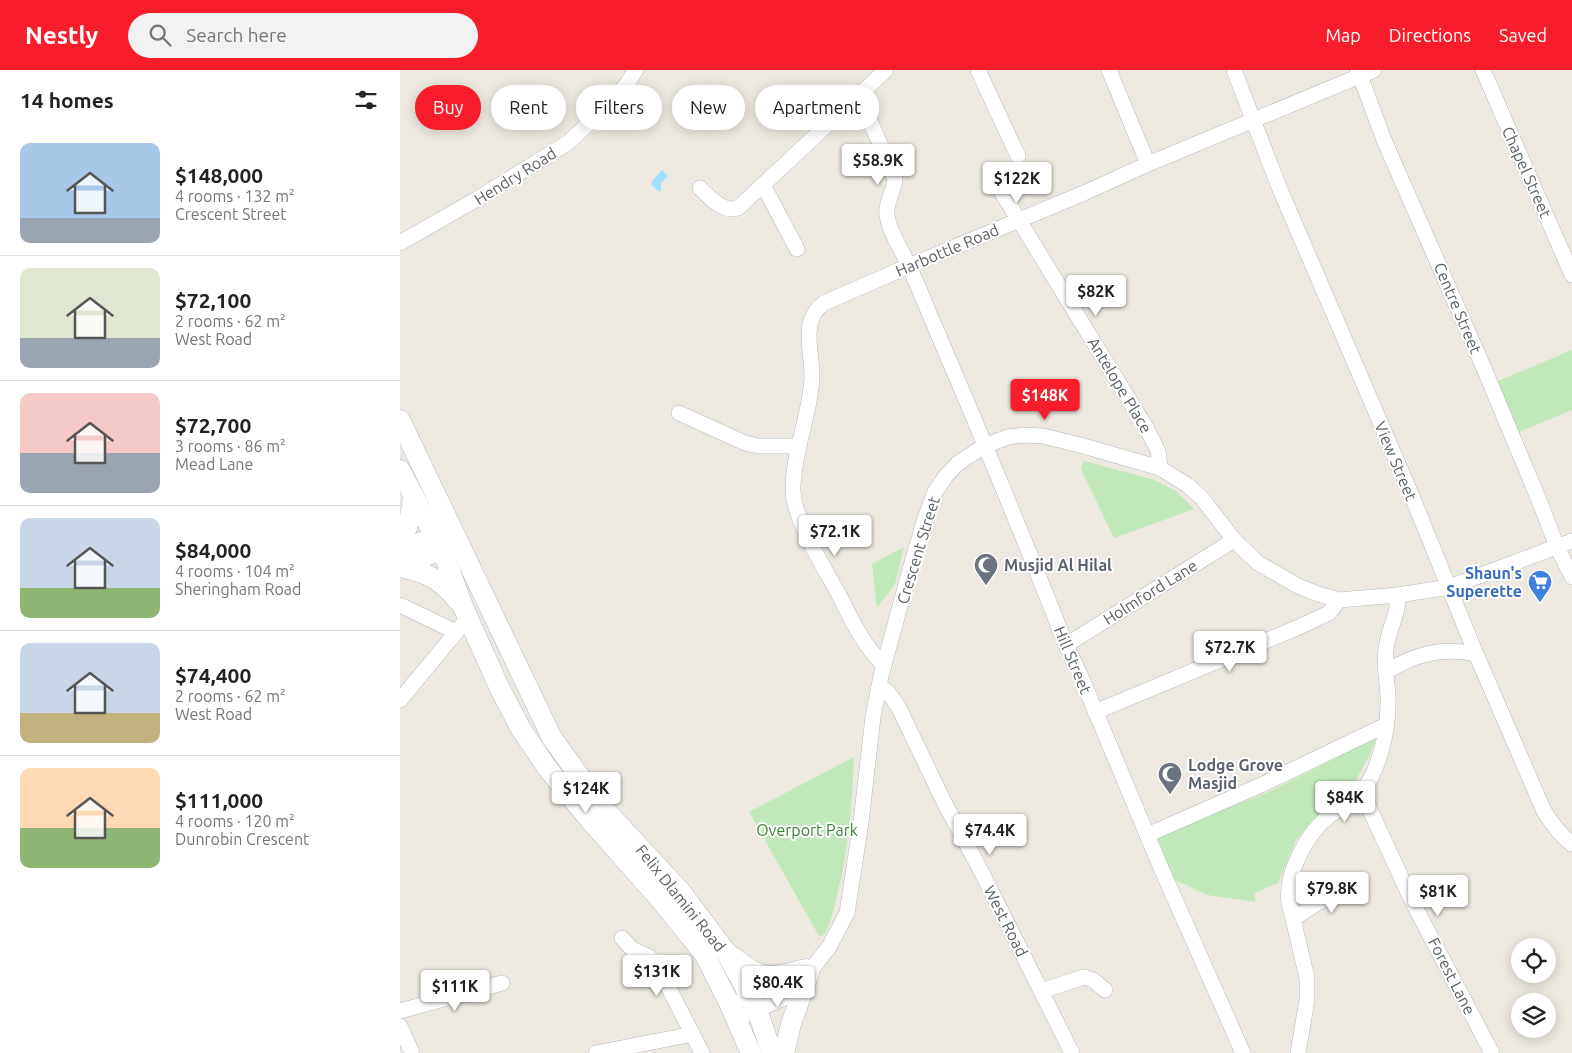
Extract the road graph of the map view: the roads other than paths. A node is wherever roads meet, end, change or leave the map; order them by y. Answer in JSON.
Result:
{"nodes":[{"id":1,"x":636,"y":70,"type":"edge"},
{"id":2,"x":886,"y":70,"type":"edge"},
{"id":3,"x":978,"y":70,"type":"edge"},
{"id":4,"x":1109,"y":70,"type":"edge"},
{"id":5,"x":1234,"y":70,"type":"edge"},
{"id":6,"x":1483,"y":70,"type":"edge"},
{"id":7,"x":1364,"y":72,"type":"edge"},
{"id":8,"x":870,"y":85,"type":"edge"},
{"id":9,"x":1254,"y":119,"type":"junction"},
{"id":10,"x":822,"y":130,"type":"edge"},
{"id":11,"x":874,"y":130,"type":"edge"},
{"id":12,"x":1018,"y":156,"type":"dead end"},
{"id":13,"x":1148,"y":164,"type":"junction"},
{"id":14,"x":993,"y":178,"type":"dead end"},
{"id":15,"x":763,"y":186,"type":"junction"},
{"id":16,"x":700,"y":188,"type":"dead end"},
{"id":17,"x":1019,"y":219,"type":"junction"},
{"id":18,"x":400,"y":243,"type":"edge"},
{"id":19,"x":797,"y":249,"type":"dead end"},
{"id":20,"x":909,"y":266,"type":"junction"},
{"id":21,"x":1572,"y":275,"type":"edge"},
{"id":22,"x":679,"y":413,"type":"dead end"},
{"id":23,"x":400,"y":420,"type":"edge"},
{"id":24,"x":798,"y":446,"type":"junction"},
{"id":25,"x":984,"y":446,"type":"junction"},
{"id":26,"x":1160,"y":468,"type":"junction"},
{"id":27,"x":400,"y":470,"type":"edge"},
{"id":28,"x":413,"y":495,"type":"junction"},
{"id":29,"x":447,"y":535,"type":"junction"},
{"id":30,"x":1234,"y":540,"type":"junction"},
{"id":31,"x":1572,"y":540,"type":"edge"},
{"id":32,"x":400,"y":541,"type":"edge"},
{"id":33,"x":1557,"y":547,"type":"junction"},
{"id":34,"x":400,"y":550,"type":"edge"},
{"id":35,"x":400,"y":566,"type":"edge"},
{"id":36,"x":1572,"y":577,"type":"edge"},
{"id":37,"x":1450,"y":587,"type":"junction"},
{"id":38,"x":1398,"y":595,"type":"junction"},
{"id":39,"x":1339,"y":600,"type":"junction"},
{"id":40,"x":400,"y":605,"type":"edge"},
{"id":41,"x":463,"y":620,"type":"junction"},
{"id":42,"x":1066,"y":645,"type":"junction"},
{"id":43,"x":1476,"y":654,"type":"junction"},
{"id":44,"x":884,"y":665,"type":"junction"},
{"id":45,"x":1386,"y":672,"type":"junction"},
{"id":46,"x":879,"y":687,"type":"junction"},
{"id":47,"x":400,"y":700,"type":"edge"},
{"id":48,"x":1095,"y":712,"type":"junction"},
{"id":49,"x":1386,"y":725,"type":"junction"},
{"id":50,"x":1363,"y":790,"type":"junction"},
{"id":51,"x":1147,"y":835,"type":"junction"},
{"id":52,"x":1572,"y":844,"type":"edge"},
{"id":53,"x":1359,"y":886,"type":"dead end"},
{"id":54,"x":1293,"y":919,"type":"junction"},
{"id":55,"x":622,"y":938,"type":"dead end"},
{"id":56,"x":726,"y":952,"type":"junction"},
{"id":57,"x":808,"y":971,"type":"junction"},
{"id":58,"x":502,"y":983,"type":"dead end"},
{"id":59,"x":1105,"y":990,"type":"dead end"},
{"id":60,"x":1041,"y":991,"type":"junction"},
{"id":61,"x":754,"y":1003,"type":"junction"},
{"id":62,"x":400,"y":1011,"type":"edge"},
{"id":63,"x":733,"y":1012,"type":"junction"},
{"id":64,"x":400,"y":1026,"type":"edge"},
{"id":65,"x":693,"y":1034,"type":"junction"},
{"id":66,"x":412,"y":1053,"type":"edge"},
{"id":67,"x":596,"y":1053,"type":"edge"},
{"id":68,"x":702,"y":1053,"type":"edge"},
{"id":69,"x":751,"y":1053,"type":"edge"},
{"id":70,"x":772,"y":1053,"type":"edge"},
{"id":71,"x":784,"y":1053,"type":"edge"},
{"id":72,"x":1072,"y":1053,"type":"edge"},
{"id":73,"x":1243,"y":1053,"type":"edge"},
{"id":74,"x":1298,"y":1053,"type":"edge"},
{"id":75,"x":1492,"y":1053,"type":"edge"}],
"edges":[{"from":1,"to":18,"type":"street","name":"Hendry Road"},
{"from":2,"to":8,"type":"street"},
{"from":3,"to":12,"type":"street"},
{"from":4,"to":13,"type":"street"},
{"from":5,"to":9,"type":"street","name":"View Street"},
{"from":6,"to":21,"type":"street","name":"Chapel Street"},
{"from":7,"to":9,"type":"street","name":"Harbottle Road"},
{"from":7,"to":33,"type":"street","name":"Centre Street"},
{"from":9,"to":13,"type":"street","name":"Harbottle Road"},
{"from":9,"to":37,"type":"street","name":"View Street"},
{"from":10,"to":15,"type":"street"},
{"from":11,"to":20,"type":"street","name":"Hill Street"},
{"from":13,"to":17,"type":"street","name":"Harbottle Road"},
{"from":14,"to":17,"type":"street","name":"Antelope Place"},
{"from":15,"to":16,"type":"street"},
{"from":15,"to":19,"type":"street"},
{"from":17,"to":20,"type":"street","name":"Harbottle Road"},
{"from":17,"to":26,"type":"street","name":"Antelope Place"},
{"from":20,"to":24,"type":"street","name":"Harbottle Road"},
{"from":20,"to":25,"type":"street","name":"Hill Street"},
{"from":22,"to":24,"type":"street"},
{"from":23,"to":29,"type":"main road"},
{"from":24,"to":44,"type":"street"},
{"from":25,"to":26,"type":"street","name":"Crescent Street"},
{"from":25,"to":42,"type":"street","name":"Hill Street"},
{"from":25,"to":44,"type":"street","name":"Crescent Street"},
{"from":26,"to":30,"type":"street","name":"Crescent Street"},
{"from":27,"to":28,"type":"main road"},
{"from":28,"to":29,"type":"main road"},
{"from":28,"to":32,"type":"main road"},
{"from":29,"to":34,"type":"street"},
{"from":29,"to":35,"type":"street"},
{"from":29,"to":41,"type":"main road","name":"Felix Dlamini Road"},
{"from":29,"to":56,"type":"main road","name":"Felix Dlamini Road"},
{"from":30,"to":39,"type":"street","name":"Crescent Street"},
{"from":30,"to":42,"type":"street","name":"Holmford Lane"},
{"from":31,"to":33,"type":"street","name":"Crescent Street"},
{"from":33,"to":36,"type":"street","name":"Centre Street"},
{"from":33,"to":37,"type":"street","name":"Crescent Street"},
{"from":35,"to":41,"type":"main road"},
{"from":37,"to":38,"type":"street","name":"Crescent Street"},
{"from":37,"to":43,"type":"street","name":"View Street"},
{"from":38,"to":39,"type":"street","name":"Crescent Street"},
{"from":38,"to":45,"type":"street"},
{"from":39,"to":48,"type":"street"},
{"from":40,"to":41,"type":"street"},
{"from":41,"to":47,"type":"street"},
{"from":41,"to":63,"type":"main road","name":"Felix Dlamini Road"},
{"from":42,"to":48,"type":"street","name":"Hill Street"},
{"from":43,"to":45,"type":"street"},
{"from":43,"to":52,"type":"street","name":"View Street"},
{"from":44,"to":46,"type":"street","name":"Crescent Street"},
{"from":45,"to":49,"type":"street"},
{"from":46,"to":57,"type":"street","name":"Crescent Street"},
{"from":46,"to":60,"type":"street","name":"West Road"},
{"from":48,"to":51,"type":"street","name":"Hill Street"},
{"from":49,"to":50,"type":"street"},
{"from":49,"to":51,"type":"street"},
{"from":50,"to":54,"type":"street"},
{"from":50,"to":75,"type":"street","name":"Forest Lane"},
{"from":51,"to":73,"type":"street","name":"Hill Street"},
{"from":53,"to":54,"type":"street"},
{"from":54,"to":74,"type":"street"},
{"from":55,"to":65,"type":"street"},
{"from":56,"to":57,"type":"main road"},
{"from":56,"to":61,"type":"main road","name":"Felix Dlamini Road"},
{"from":57,"to":61,"type":"street","name":"Crescent Street"},
{"from":57,"to":71,"type":"main road"},
{"from":58,"to":62,"type":"street"},
{"from":59,"to":60,"type":"street"},
{"from":60,"to":72,"type":"street","name":"West Road"},
{"from":61,"to":63,"type":"street","name":"Crescent Street"},
{"from":61,"to":70,"type":"main road","name":"Felix Dlamini Road"},
{"from":63,"to":69,"type":"main road","name":"Felix Dlamini Road"},
{"from":64,"to":66,"type":"street"},
{"from":65,"to":67,"type":"street"},
{"from":65,"to":68,"type":"street"}]}
